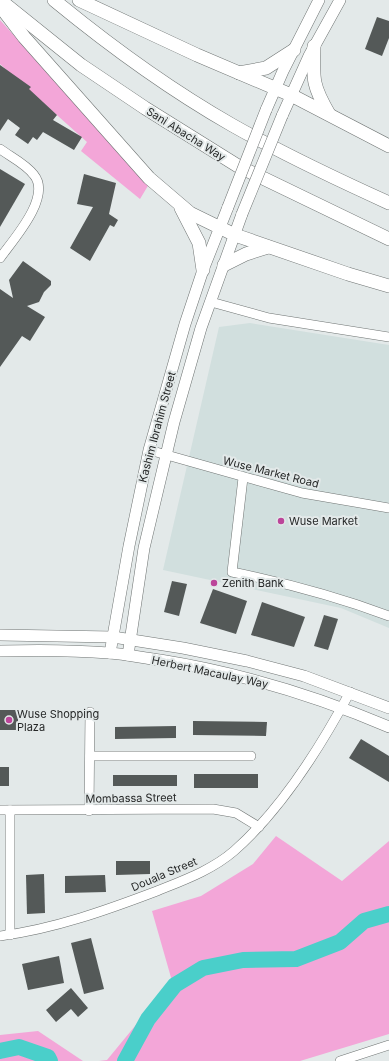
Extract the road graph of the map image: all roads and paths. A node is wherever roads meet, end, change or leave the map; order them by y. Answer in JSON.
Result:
{"nodes":[{"id":1,"x":0,"y":0,"type":"edge"},
{"id":2,"x":54,"y":0,"type":"edge"},
{"id":3,"x":79,"y":0,"type":"edge"},
{"id":4,"x":319,"y":0,"type":"edge"},
{"id":5,"x":340,"y":0,"type":"edge"},
{"id":6,"x":0,"y":6,"type":"edge"},
{"id":7,"x":314,"y":46,"type":"junction"},
{"id":8,"x":294,"y":50,"type":"junction"},
{"id":9,"x":239,"y":73,"type":"junction"},
{"id":10,"x":275,"y":88,"type":"junction"},
{"id":11,"x":292,"y":95,"type":"junction"},
{"id":12,"x":329,"y":114,"type":"junction"},
{"id":13,"x":389,"y":146,"type":"edge"},
{"id":14,"x":0,"y":149,"type":"edge"},
{"id":15,"x":389,"y":204,"type":"edge"},
{"id":16,"x":180,"y":205,"type":"junction"},
{"id":17,"x":219,"y":229,"type":"junction"},
{"id":18,"x":235,"y":236,"type":"junction"},
{"id":19,"x":389,"y":239,"type":"edge"},
{"id":20,"x":268,"y":247,"type":"junction"},
{"id":21,"x":0,"y":258,"type":"edge"},
{"id":22,"x":224,"y":265,"type":"junction"},
{"id":23,"x":202,"y":270,"type":"junction"},
{"id":24,"x":389,"y":286,"type":"edge"},
{"id":25,"x":210,"y":302,"type":"junction"},
{"id":26,"x":389,"y":337,"type":"edge"},
{"id":27,"x":149,"y":450,"type":"junction"},
{"id":28,"x":165,"y":456,"type":"junction"},
{"id":29,"x":243,"y":478,"type":"junction"},
{"id":30,"x":389,"y":508,"type":"edge"},
{"id":31,"x":389,"y":616,"type":"edge"},
{"id":32,"x":0,"y":635,"type":"edge"},
{"id":33,"x":113,"y":637,"type":"junction"},
{"id":34,"x":130,"y":639,"type":"junction"},
{"id":35,"x":0,"y":651,"type":"edge"},
{"id":36,"x":110,"y":653,"type":"junction"},
{"id":37,"x":128,"y":655,"type":"junction"},
{"id":38,"x":350,"y":692,"type":"junction"},
{"id":39,"x":342,"y":707,"type":"junction"},
{"id":40,"x":389,"y":708,"type":"edge"},
{"id":41,"x":90,"y":712,"type":"dead end"},
{"id":42,"x":389,"y":727,"type":"edge"},
{"id":43,"x":90,"y":756,"type":"junction"},
{"id":44,"x":251,"y":756,"type":"dead end"},
{"id":45,"x":0,"y":810,"type":"edge"},
{"id":46,"x":10,"y":810,"type":"junction"},
{"id":47,"x":89,"y":810,"type":"junction"},
{"id":48,"x":259,"y":827,"type":"junction"},
{"id":49,"x":10,"y":934,"type":"junction"},
{"id":50,"x":0,"y":936,"type":"edge"},
{"id":51,"x":389,"y":1046,"type":"edge"},
{"id":52,"x":340,"y":1061,"type":"edge"}],
"edges":[{"from":1,"to":19,"type":"highway","name":"Sani Abacha Way"},
{"from":2,"to":15,"type":"highway"},
{"from":3,"to":9,"type":"highway"},
{"from":4,"to":8,"type":"main road","name":"Kashim Ibrahim Street"},
{"from":5,"to":7,"type":"main road","name":"Kashim Ibrahim Street"},
{"from":6,"to":16,"type":"highway"},
{"from":7,"to":11,"type":"main road","name":"Kashim Ibrahim Street"},
{"from":7,"to":12,"type":"highway"},
{"from":8,"to":9,"type":"highway"},
{"from":8,"to":10,"type":"main road","name":"Kashim Ibrahim Street"},
{"from":9,"to":10,"type":"highway"},
{"from":10,"to":11,"type":"highway"},
{"from":10,"to":17,"type":"main road","name":"Kashim Ibrahim Street","bridge":true},
{"from":11,"to":12,"type":"highway"},
{"from":11,"to":18,"type":"main road","name":"Kashim Ibrahim Street","bridge":true},
{"from":12,"to":13,"type":"highway"},
{"from":14,"to":21,"type":"street"},
{"from":16,"to":17,"type":"highway"},
{"from":16,"to":23,"type":"highway"},
{"from":17,"to":18,"type":"highway"},
{"from":17,"to":23,"type":"main road","name":"Kashim Ibrahim Street"},
{"from":18,"to":20,"type":"highway"},
{"from":18,"to":22,"type":"main road","name":"Kashim Ibrahim Street"},
{"from":20,"to":22,"type":"highway"},
{"from":20,"to":24,"type":"highway"},
{"from":22,"to":25,"type":"main road","name":"Kashim Ibrahim Street"},
{"from":23,"to":27,"type":"main road","name":"Kashim Ibrahim Street"},
{"from":25,"to":26,"type":"street"},
{"from":25,"to":28,"type":"main road","name":"Kashim Ibrahim Street"},
{"from":27,"to":28,"type":"street","name":"Wuse Market Road"},
{"from":27,"to":33,"type":"main road","name":"Kashim Ibrahim Street"},
{"from":28,"to":29,"type":"street","name":"Wuse Market Road"},
{"from":28,"to":34,"type":"main road","name":"Kashim Ibrahim Street"},
{"from":29,"to":30,"type":"street","name":"Wuse Market Road"},
{"from":29,"to":31,"type":"street"},
{"from":32,"to":33,"type":"main road","name":"Herbert Macaulay Way"},
{"from":33,"to":34,"type":"main road","name":"Herbert Macaulay Way"},
{"from":33,"to":36,"type":"main road","name":"Kashim Ibrahim Street"},
{"from":34,"to":37,"type":"main road","name":"Kashim Ibrahim Street"},
{"from":34,"to":38,"type":"main road","name":"Herbert Macaulay Way"},
{"from":35,"to":36,"type":"main road","name":"Herbert Macaulay Way"},
{"from":36,"to":37,"type":"main road","name":"Herbert Macaulay Way"},
{"from":37,"to":39,"type":"main road","name":"Herbert Macaulay Way"},
{"from":38,"to":39,"type":"street","name":"Douala Street"},
{"from":38,"to":40,"type":"main road","name":"Herbert Macaulay Way"},
{"from":39,"to":42,"type":"main road","name":"Herbert Macaulay Way"},
{"from":39,"to":48,"type":"street","name":"Douala Street"},
{"from":41,"to":43,"type":"street"},
{"from":43,"to":44,"type":"street"},
{"from":43,"to":47,"type":"street"},
{"from":45,"to":46,"type":"street","name":"Mombassa Street"},
{"from":46,"to":47,"type":"street","name":"Mombassa Street"},
{"from":46,"to":49,"type":"street"},
{"from":47,"to":48,"type":"street","name":"Mombassa Street"},
{"from":48,"to":49,"type":"street","name":"Douala Street"},
{"from":49,"to":50,"type":"street","name":"Douala Street"},
{"from":51,"to":52,"type":"street"}]}
